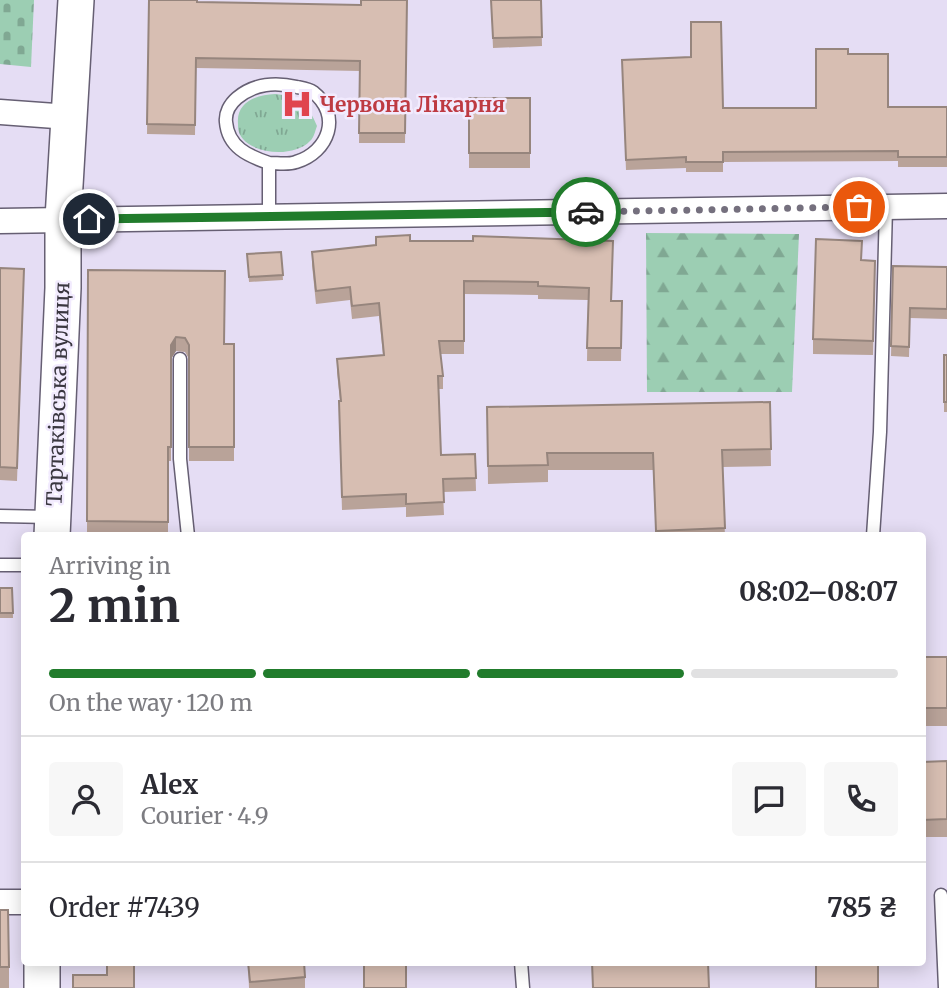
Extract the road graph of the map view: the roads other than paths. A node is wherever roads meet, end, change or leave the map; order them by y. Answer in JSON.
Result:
{"nodes":[{"id":1,"x":76,"y":0,"type":"edge"},
{"id":2,"x":0,"y":111,"type":"edge"},
{"id":3,"x":69,"y":117,"type":"junction"},
{"id":4,"x":269,"y":163,"type":"junction"},
{"id":5,"x":947,"y":206,"type":"edge"},
{"id":6,"x":886,"y":207,"type":"junction"},
{"id":7,"x":269,"y":218,"type":"junction"},
{"id":8,"x":63,"y":219,"type":"junction"},
{"id":9,"x":0,"y":221,"type":"edge"},
{"id":10,"x":180,"y":359,"type":"edge"},
{"id":11,"x":0,"y":516,"type":"edge"},
{"id":12,"x":53,"y":526,"type":"edge"},
{"id":13,"x":188,"y":532,"type":"edge"},
{"id":14,"x":873,"y":532,"type":"edge"},
{"id":15,"x":0,"y":565,"type":"edge"},
{"id":16,"x":21,"y":565,"type":"edge"},
{"id":17,"x":941,"y":895,"type":"dead end"},
{"id":18,"x":0,"y":902,"type":"edge"},
{"id":19,"x":21,"y":902,"type":"edge"},
{"id":20,"x":41,"y":966,"type":"edge"},
{"id":21,"x":521,"y":966,"type":"edge"},
{"id":22,"x":42,"y":988,"type":"edge"},
{"id":23,"x":523,"y":988,"type":"edge"},
{"id":24,"x":945,"y":988,"type":"edge"}],
"edges":[{"from":1,"to":3,"type":"street","name":"Тартаківська вулиця"},
{"from":2,"to":3,"type":"street"},
{"from":3,"to":8,"type":"street","name":"Тартаківська вулиця"},
{"from":4,"to":4,"type":"lane"},
{"from":4,"to":7,"type":"lane"},
{"from":5,"to":6,"type":"street"},
{"from":6,"to":7,"type":"street"},
{"from":6,"to":14,"type":"lane"},
{"from":7,"to":8,"type":"street"},
{"from":8,"to":9,"type":"street"},
{"from":8,"to":12,"type":"street","name":"Тартаківська вулиця"},
{"from":10,"to":13,"type":"lane"},
{"from":11,"to":12,"type":"lane"},
{"from":15,"to":16,"type":"lane"},
{"from":17,"to":24,"type":"lane"},
{"from":18,"to":19,"type":"street"},
{"from":20,"to":22,"type":"street"},
{"from":21,"to":23,"type":"lane"}]}
